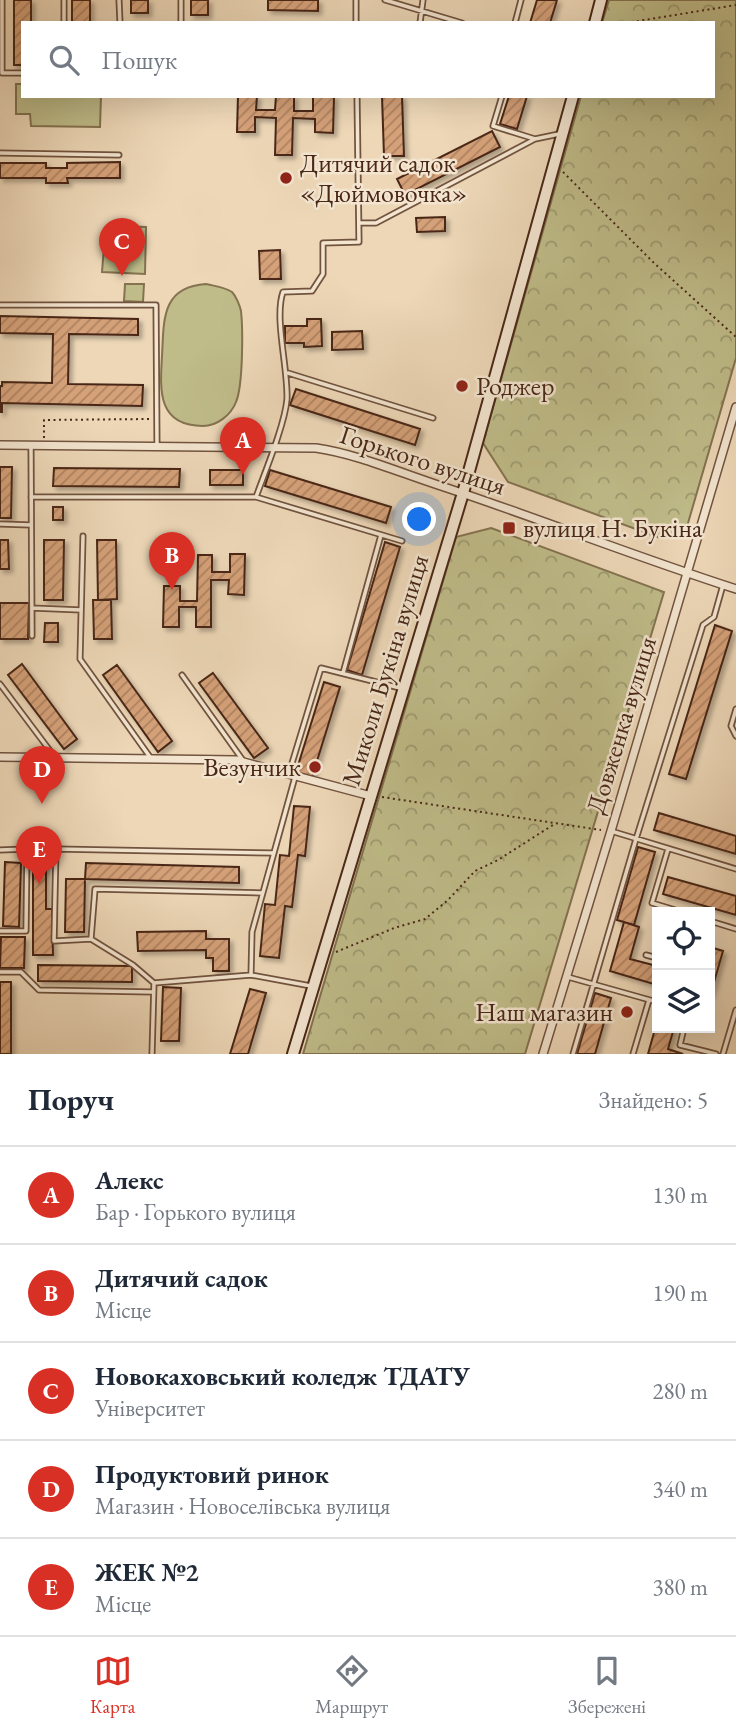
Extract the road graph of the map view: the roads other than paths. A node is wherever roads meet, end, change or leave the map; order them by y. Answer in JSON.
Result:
{"nodes":[{"id":1,"x":2,"y":0,"type":"edge"},
{"id":2,"x":64,"y":0,"type":"edge"},
{"id":3,"x":119,"y":0,"type":"edge"},
{"id":4,"x":181,"y":0,"type":"edge"},
{"id":5,"x":356,"y":0,"type":"edge"},
{"id":6,"x":385,"y":0,"type":"edge"},
{"id":7,"x":423,"y":0,"type":"edge"},
{"id":8,"x":522,"y":0,"type":"edge"},
{"id":9,"x":601,"y":0,"type":"edge"},
{"id":10,"x":423,"y":12,"type":"junction"},
{"id":11,"x":64,"y":21,"type":"edge"},
{"id":12,"x":120,"y":21,"type":"edge"},
{"id":13,"x":181,"y":21,"type":"edge"},
{"id":14,"x":356,"y":21,"type":"edge"},
{"id":15,"x":420,"y":21,"type":"edge"},
{"id":16,"x":455,"y":21,"type":"edge"},
{"id":17,"x":515,"y":21,"type":"edge"},
{"id":18,"x":596,"y":21,"type":"edge"},
{"id":19,"x":1,"y":73,"type":"edge"},
{"id":20,"x":21,"y":73,"type":"edge"},
{"id":21,"x":357,"y":98,"type":"edge"},
{"id":22,"x":501,"y":98,"type":"edge"},
{"id":23,"x":572,"y":98,"type":"edge"},
{"id":24,"x":563,"y":133,"type":"junction"},
{"id":25,"x":535,"y":139,"type":"junction"},
{"id":26,"x":0,"y":153,"type":"edge"},
{"id":27,"x":119,"y":155,"type":"dead end"},
{"id":28,"x":359,"y":223,"type":"junction"},
{"id":29,"x":0,"y":305,"type":"edge"},
{"id":30,"x":288,"y":373,"type":"junction"},
{"id":31,"x":736,"y":407,"type":"edge"},
{"id":32,"x":433,"y":418,"type":"dead end"},
{"id":33,"x":0,"y":445,"type":"edge"},
{"id":34,"x":31,"y":446,"type":"junction"},
{"id":35,"x":158,"y":448,"type":"junction"},
{"id":36,"x":273,"y":449,"type":"junction"},
{"id":37,"x":463,"y":493,"type":"junction"},
{"id":38,"x":31,"y":497,"type":"junction"},
{"id":39,"x":256,"y":498,"type":"junction"},
{"id":40,"x":0,"y":524,"type":"edge"},
{"id":41,"x":31,"y":525,"type":"junction"},
{"id":42,"x":381,"y":535,"type":"junction"},
{"id":43,"x":83,"y":537,"type":"dead end"},
{"id":44,"x":402,"y":541,"type":"dead end"},
{"id":45,"x":688,"y":575,"type":"junction"},
{"id":46,"x":723,"y":585,"type":"junction"},
{"id":47,"x":736,"y":589,"type":"edge"},
{"id":48,"x":32,"y":608,"type":"junction"},
{"id":49,"x":81,"y":610,"type":"junction"},
{"id":50,"x":32,"y":635,"type":"dead end"},
{"id":51,"x":343,"y":673,"type":"junction"},
{"id":52,"x":182,"y":675,"type":"dead end"},
{"id":53,"x":0,"y":684,"type":"edge"},
{"id":54,"x":403,"y":689,"type":"junction"},
{"id":55,"x":736,"y":709,"type":"edge"},
{"id":56,"x":736,"y":736,"type":"edge"},
{"id":57,"x":0,"y":757,"type":"edge"},
{"id":58,"x":56,"y":758,"type":"junction"},
{"id":59,"x":151,"y":759,"type":"junction"},
{"id":60,"x":244,"y":762,"type":"junction"},
{"id":61,"x":291,"y":776,"type":"junction"},
{"id":62,"x":370,"y":796,"type":"junction"},
{"id":63,"x":611,"y":831,"type":"junction"},
{"id":64,"x":636,"y":839,"type":"junction"},
{"id":65,"x":668,"y":849,"type":"junction"},
{"id":66,"x":0,"y":850,"type":"edge"},
{"id":67,"x":273,"y":853,"type":"junction"},
{"id":68,"x":736,"y":869,"type":"edge"},
{"id":69,"x":262,"y":893,"type":"junction"},
{"id":70,"x":665,"y":907,"type":"edge"},
{"id":71,"x":715,"y":923,"type":"edge"},
{"id":72,"x":736,"y":929,"type":"edge"},
{"id":73,"x":0,"y":931,"type":"edge"},
{"id":74,"x":91,"y":940,"type":"junction"},
{"id":75,"x":646,"y":955,"type":"dead end"},
{"id":76,"x":652,"y":957,"type":"edge"},
{"id":77,"x":0,"y":972,"type":"edge"},
{"id":78,"x":251,"y":975,"type":"junction"},
{"id":79,"x":566,"y":977,"type":"junction"},
{"id":80,"x":154,"y":983,"type":"junction"},
{"id":81,"x":593,"y":984,"type":"junction"},
{"id":82,"x":313,"y":986,"type":"junction"},
{"id":83,"x":153,"y":992,"type":"junction"},
{"id":84,"x":649,"y":1000,"type":"junction"},
{"id":85,"x":652,"y":1001,"type":"edge"},
{"id":86,"x":736,"y":1010,"type":"edge"},
{"id":87,"x":683,"y":1033,"type":"edge"},
{"id":88,"x":152,"y":1054,"type":"edge"},
{"id":89,"x":293,"y":1054,"type":"edge"},
{"id":90,"x":543,"y":1054,"type":"edge"},
{"id":91,"x":573,"y":1054,"type":"edge"},
{"id":92,"x":633,"y":1054,"type":"edge"},
{"id":93,"x":716,"y":1054,"type":"edge"},
{"id":94,"x":723,"y":1054,"type":"edge"}],
"edges":[{"from":1,"to":19,"type":"lane"},
{"from":2,"to":11,"type":"lane"},
{"from":3,"to":12,"type":"lane"},
{"from":4,"to":13,"type":"lane"},
{"from":5,"to":14,"type":"lane"},
{"from":6,"to":10,"type":"lane"},
{"from":7,"to":10,"type":"lane"},
{"from":8,"to":17,"type":"lane"},
{"from":9,"to":18,"type":"street"},
{"from":10,"to":15,"type":"lane"},
{"from":10,"to":16,"type":"lane"},
{"from":19,"to":20,"type":"lane"},
{"from":21,"to":28,"type":"lane"},
{"from":22,"to":25,"type":"lane"},
{"from":23,"to":24,"type":"street","name":"Миколи Букіна вулиця"},
{"from":24,"to":25,"type":"lane"},
{"from":24,"to":37,"type":"street","name":"Миколи Букіна вулиця"},
{"from":25,"to":28,"type":"lane"},
{"from":26,"to":27,"type":"lane"},
{"from":28,"to":30,"type":"lane"},
{"from":29,"to":35,"type":"lane"},
{"from":30,"to":32,"type":"lane"},
{"from":30,"to":36,"type":"lane"},
{"from":31,"to":45,"type":"street","name":"Довженка вулиця"},
{"from":33,"to":34,"type":"street","name":"Горького вулиця"},
{"from":34,"to":35,"type":"street","name":"Горького вулиця"},
{"from":34,"to":38,"type":"lane"},
{"from":35,"to":36,"type":"street","name":"Горького вулиця"},
{"from":36,"to":37,"type":"street","name":"Горького вулиця"},
{"from":36,"to":39,"type":"lane"},
{"from":37,"to":45,"type":"street","name":"Горького вулиця"},
{"from":37,"to":54,"type":"street","name":"Миколи Букіна вулиця"},
{"from":38,"to":39,"type":"lane"},
{"from":38,"to":41,"type":"lane"},
{"from":39,"to":42,"type":"lane"},
{"from":40,"to":41,"type":"lane"},
{"from":41,"to":48,"type":"lane"},
{"from":42,"to":44,"type":"lane"},
{"from":42,"to":51,"type":"lane"},
{"from":43,"to":49,"type":"lane"},
{"from":45,"to":46,"type":"street","name":"Горького вулиця"},
{"from":45,"to":63,"type":"street","name":"Довженка вулиця"},
{"from":46,"to":47,"type":"street","name":"Горького вулиця"},
{"from":46,"to":64,"type":"lane"},
{"from":48,"to":49,"type":"lane"},
{"from":48,"to":50,"type":"lane"},
{"from":49,"to":59,"type":"lane"},
{"from":51,"to":54,"type":"lane"},
{"from":51,"to":61,"type":"lane"},
{"from":52,"to":60,"type":"lane"},
{"from":53,"to":58,"type":"lane"},
{"from":54,"to":62,"type":"street","name":"Миколи Букіна вулиця"},
{"from":55,"to":56,"type":"lane"},
{"from":57,"to":58,"type":"street"},
{"from":58,"to":59,"type":"street"},
{"from":59,"to":60,"type":"street"},
{"from":60,"to":61,"type":"street"},
{"from":61,"to":62,"type":"street"},
{"from":61,"to":67,"type":"lane"},
{"from":62,"to":82,"type":"street","name":"Миколи Букіна вулиця"},
{"from":63,"to":64,"type":"lane"},
{"from":63,"to":79,"type":"street","name":"Довженка вулиця"},
{"from":64,"to":65,"type":"lane"},
{"from":64,"to":81,"type":"lane"},
{"from":65,"to":68,"type":"lane"},
{"from":65,"to":70,"type":"lane"},
{"from":66,"to":73,"type":"lane"},
{"from":67,"to":69,"type":"lane"},
{"from":67,"to":74,"type":"lane"},
{"from":69,"to":74,"type":"lane"},
{"from":69,"to":78,"type":"lane"},
{"from":71,"to":72,"type":"lane"},
{"from":74,"to":80,"type":"lane"},
{"from":75,"to":76,"type":"lane"},
{"from":77,"to":83,"type":"lane"},
{"from":78,"to":80,"type":"lane"},
{"from":78,"to":82,"type":"lane"},
{"from":79,"to":81,"type":"lane"},
{"from":79,"to":90,"type":"street","name":"Довженка вулиця"},
{"from":80,"to":83,"type":"lane"},
{"from":81,"to":84,"type":"lane"},
{"from":81,"to":91,"type":"lane"},
{"from":82,"to":89,"type":"street","name":"Миколи Букіна вулиця"},
{"from":83,"to":88,"type":"lane"},
{"from":84,"to":85,"type":"lane"},
{"from":84,"to":92,"type":"lane"},
{"from":86,"to":94,"type":"lane"},
{"from":87,"to":93,"type":"lane"}]}
